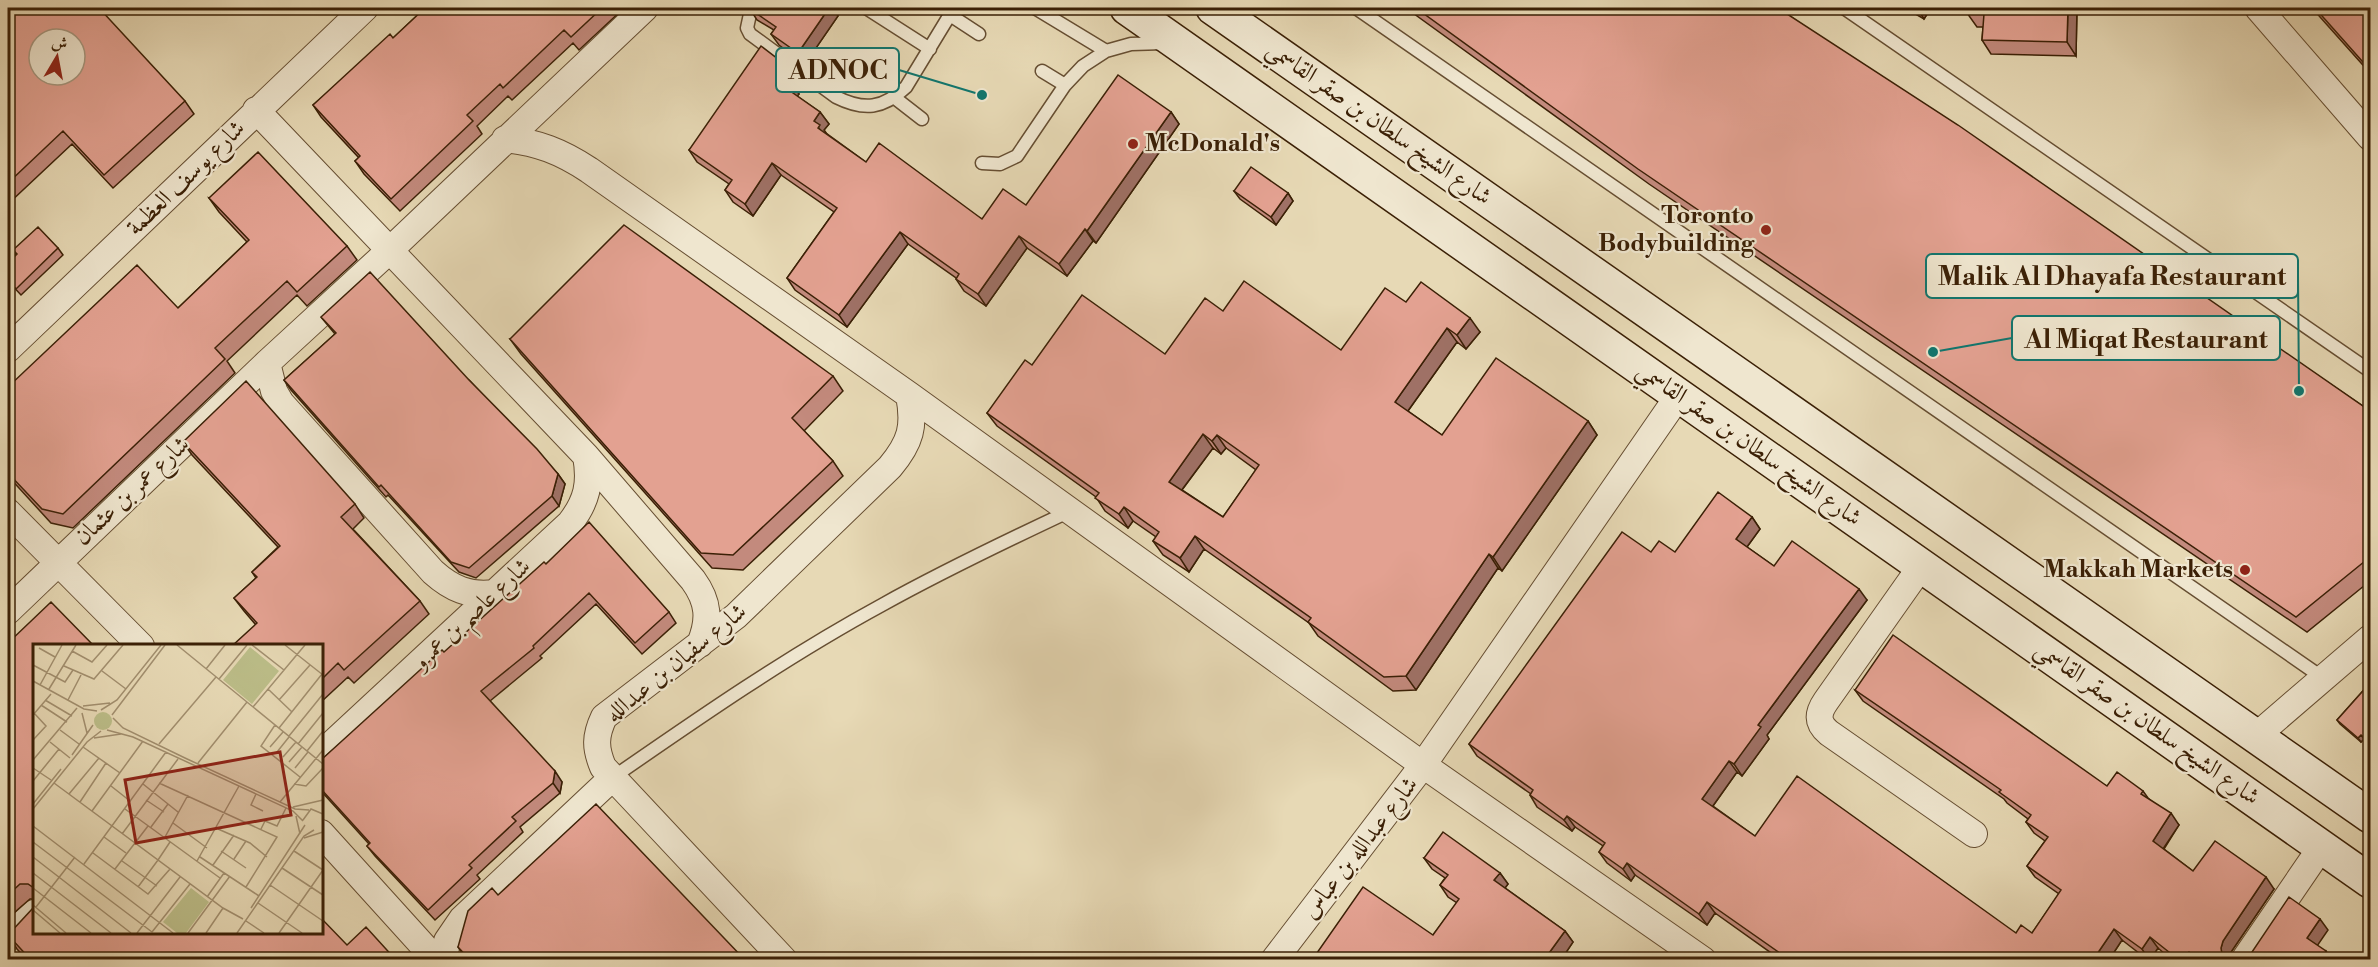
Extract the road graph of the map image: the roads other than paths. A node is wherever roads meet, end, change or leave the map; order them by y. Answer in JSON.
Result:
{"nodes":[{"id":1,"x":365,"y":8,"type":"edge"},
{"id":2,"x":645,"y":8,"type":"edge"},
{"id":3,"x":866,"y":8,"type":"edge"},
{"id":4,"x":1035,"y":8,"type":"edge"},
{"id":5,"x":1127,"y":8,"type":"edge"},
{"id":6,"x":1213,"y":8,"type":"edge"},
{"id":7,"x":1356,"y":8,"type":"edge"},
{"id":8,"x":1844,"y":8,"type":"edge"},
{"id":9,"x":2258,"y":8,"type":"edge"},
{"id":10,"x":952,"y":11,"type":"edge"},
{"id":11,"x":750,"y":14,"type":"edge"},
{"id":12,"x":979,"y":34,"type":"dead end"},
{"id":13,"x":1181,"y":46,"type":"junction"},
{"id":14,"x":930,"y":49,"type":"junction"},
{"id":15,"x":1106,"y":51,"type":"junction"},
{"id":16,"x":1042,"y":71,"type":"dead end"},
{"id":17,"x":1065,"y":85,"type":"junction"},
{"id":18,"x":895,"y":98,"type":"junction"},
{"id":19,"x":256,"y":110,"type":"junction"},
{"id":20,"x":922,"y":119,"type":"dead end"},
{"id":21,"x":2370,"y":137,"type":"edge"},
{"id":22,"x":505,"y":139,"type":"junction"},
{"id":23,"x":982,"y":163,"type":"dead end"},
{"id":24,"x":390,"y":250,"type":"junction"},
{"id":25,"x":11,"y":336,"type":"edge"},
{"id":26,"x":267,"y":363,"type":"junction"},
{"id":27,"x":2370,"y":371,"type":"edge"},
{"id":28,"x":909,"y":395,"type":"junction"},
{"id":29,"x":1679,"y":395,"type":"junction"},
{"id":30,"x":1723,"y":426,"type":"junction"},
{"id":31,"x":1844,"y":450,"type":"junction"},
{"id":32,"x":586,"y":456,"type":"junction"},
{"id":33,"x":1070,"y":511,"type":"junction"},
{"id":34,"x":8,"y":512,"type":"edge"},
{"id":35,"x":57,"y":562,"type":"junction"},
{"id":36,"x":1922,"y":566,"type":"junction"},
{"id":37,"x":494,"y":593,"type":"junction"},
{"id":38,"x":8,"y":611,"type":"edge"},
{"id":39,"x":2370,"y":638,"type":"edge"},
{"id":40,"x":139,"y":644,"type":"edge"},
{"id":41,"x":700,"y":644,"type":"junction"},
{"id":42,"x":2323,"y":678,"type":"junction"},
{"id":43,"x":2256,"y":736,"type":"junction"},
{"id":44,"x":322,"y":753,"type":"edge"},
{"id":45,"x":1423,"y":765,"type":"junction"},
{"id":46,"x":612,"y":778,"type":"junction"},
{"id":47,"x":2370,"y":816,"type":"edge"},
{"id":48,"x":322,"y":834,"type":"edge"},
{"id":49,"x":1974,"y":834,"type":"dead end"},
{"id":50,"x":2322,"y":846,"type":"junction"},
{"id":51,"x":2370,"y":880,"type":"edge"},
{"id":52,"x":33,"y":914,"type":"edge"},
{"id":53,"x":8,"y":938,"type":"edge"},
{"id":54,"x":436,"y":960,"type":"edge"},
{"id":55,"x":444,"y":960,"type":"edge"},
{"id":56,"x":784,"y":960,"type":"edge"},
{"id":57,"x":1274,"y":960,"type":"edge"},
{"id":58,"x":1703,"y":960,"type":"edge"},
{"id":59,"x":2244,"y":960,"type":"edge"}],
"edges":[{"from":1,"to":19,"type":"street","name":"شارع يوسف العظمة"},
{"from":2,"to":22,"type":"street","name":"شارع عمر بن عثمان"},
{"from":3,"to":14,"type":"lane"},
{"from":4,"to":15,"type":"lane"},
{"from":5,"to":13,"type":"main road","name":"شارع الشيخ سلطان بن صقر القاسمي"},
{"from":6,"to":31,"type":"main road","name":"شارع الشيخ سلطان بن صقر القاسمي"},
{"from":7,"to":42,"type":"lane"},
{"from":8,"to":27,"type":"lane"},
{"from":9,"to":21,"type":"street"},
{"from":10,"to":12,"type":"lane"},
{"from":10,"to":14,"type":"lane"},
{"from":11,"to":18,"type":"lane"},
{"from":13,"to":15,"type":"lane"},
{"from":13,"to":29,"type":"main road","name":"شارع الشيخ سلطان بن صقر القاسمي"},
{"from":14,"to":18,"type":"lane"},
{"from":15,"to":17,"type":"lane"},
{"from":16,"to":17,"type":"lane"},
{"from":17,"to":23,"type":"lane"},
{"from":18,"to":20,"type":"lane"},
{"from":19,"to":24,"type":"street"},
{"from":19,"to":25,"type":"street","name":"شارع يوسف العظمة"},
{"from":22,"to":24,"type":"street","name":"شارع عمر بن عثمان"},
{"from":22,"to":28,"type":"street"},
{"from":24,"to":26,"type":"street","name":"شارع عمر بن عثمان"},
{"from":24,"to":32,"type":"street"},
{"from":26,"to":35,"type":"street","name":"شارع عمر بن عثمان"},
{"from":26,"to":37,"type":"street"},
{"from":28,"to":33,"type":"street"},
{"from":28,"to":41,"type":"street","name":"شارع سفيان بن عبدالله"},
{"from":29,"to":30,"type":"main road","name":"شارع الشيخ سلطان بن صقر القاسمي"},
{"from":29,"to":45,"type":"street","name":"شارع عبدالله بن عباس"},
{"from":30,"to":31,"type":"main road"},
{"from":30,"to":36,"type":"main road","name":"شارع الشيخ سلطان بن صقر القاسمي"},
{"from":31,"to":43,"type":"main road","name":"شارع الشيخ سلطان بن صقر القاسمي"},
{"from":32,"to":37,"type":"street","name":"شارع عاصم بن عمرو"},
{"from":32,"to":41,"type":"street"},
{"from":33,"to":45,"type":"street"},
{"from":33,"to":46,"type":"lane"},
{"from":34,"to":35,"type":"street"},
{"from":35,"to":38,"type":"street","name":"شارع عمر بن عثمان"},
{"from":35,"to":40,"type":"street"},
{"from":36,"to":49,"type":"street"},
{"from":36,"to":50,"type":"main road","name":"شارع الشيخ سلطان بن صقر القاسمي"},
{"from":37,"to":44,"type":"street","name":"شارع عاصم بن عمرو"},
{"from":39,"to":42,"type":"street"},
{"from":41,"to":46,"type":"street","name":"شارع سفيان بن عبدالله"},
{"from":42,"to":43,"type":"street"},
{"from":43,"to":47,"type":"main road","name":"شارع الشيخ سلطان بن صقر القاسمي"},
{"from":45,"to":57,"type":"street","name":"شارع عبدالله بن عباس"},
{"from":45,"to":58,"type":"street"},
{"from":46,"to":55,"type":"street"},
{"from":46,"to":56,"type":"street","name":"شارع سفيان بن عبدالله"},
{"from":48,"to":54,"type":"street"},
{"from":50,"to":51,"type":"main road","name":"شارع الشيخ سلطان بن صقر القاسمي"},
{"from":50,"to":59,"type":"street"},
{"from":52,"to":53,"type":"street"}]}
